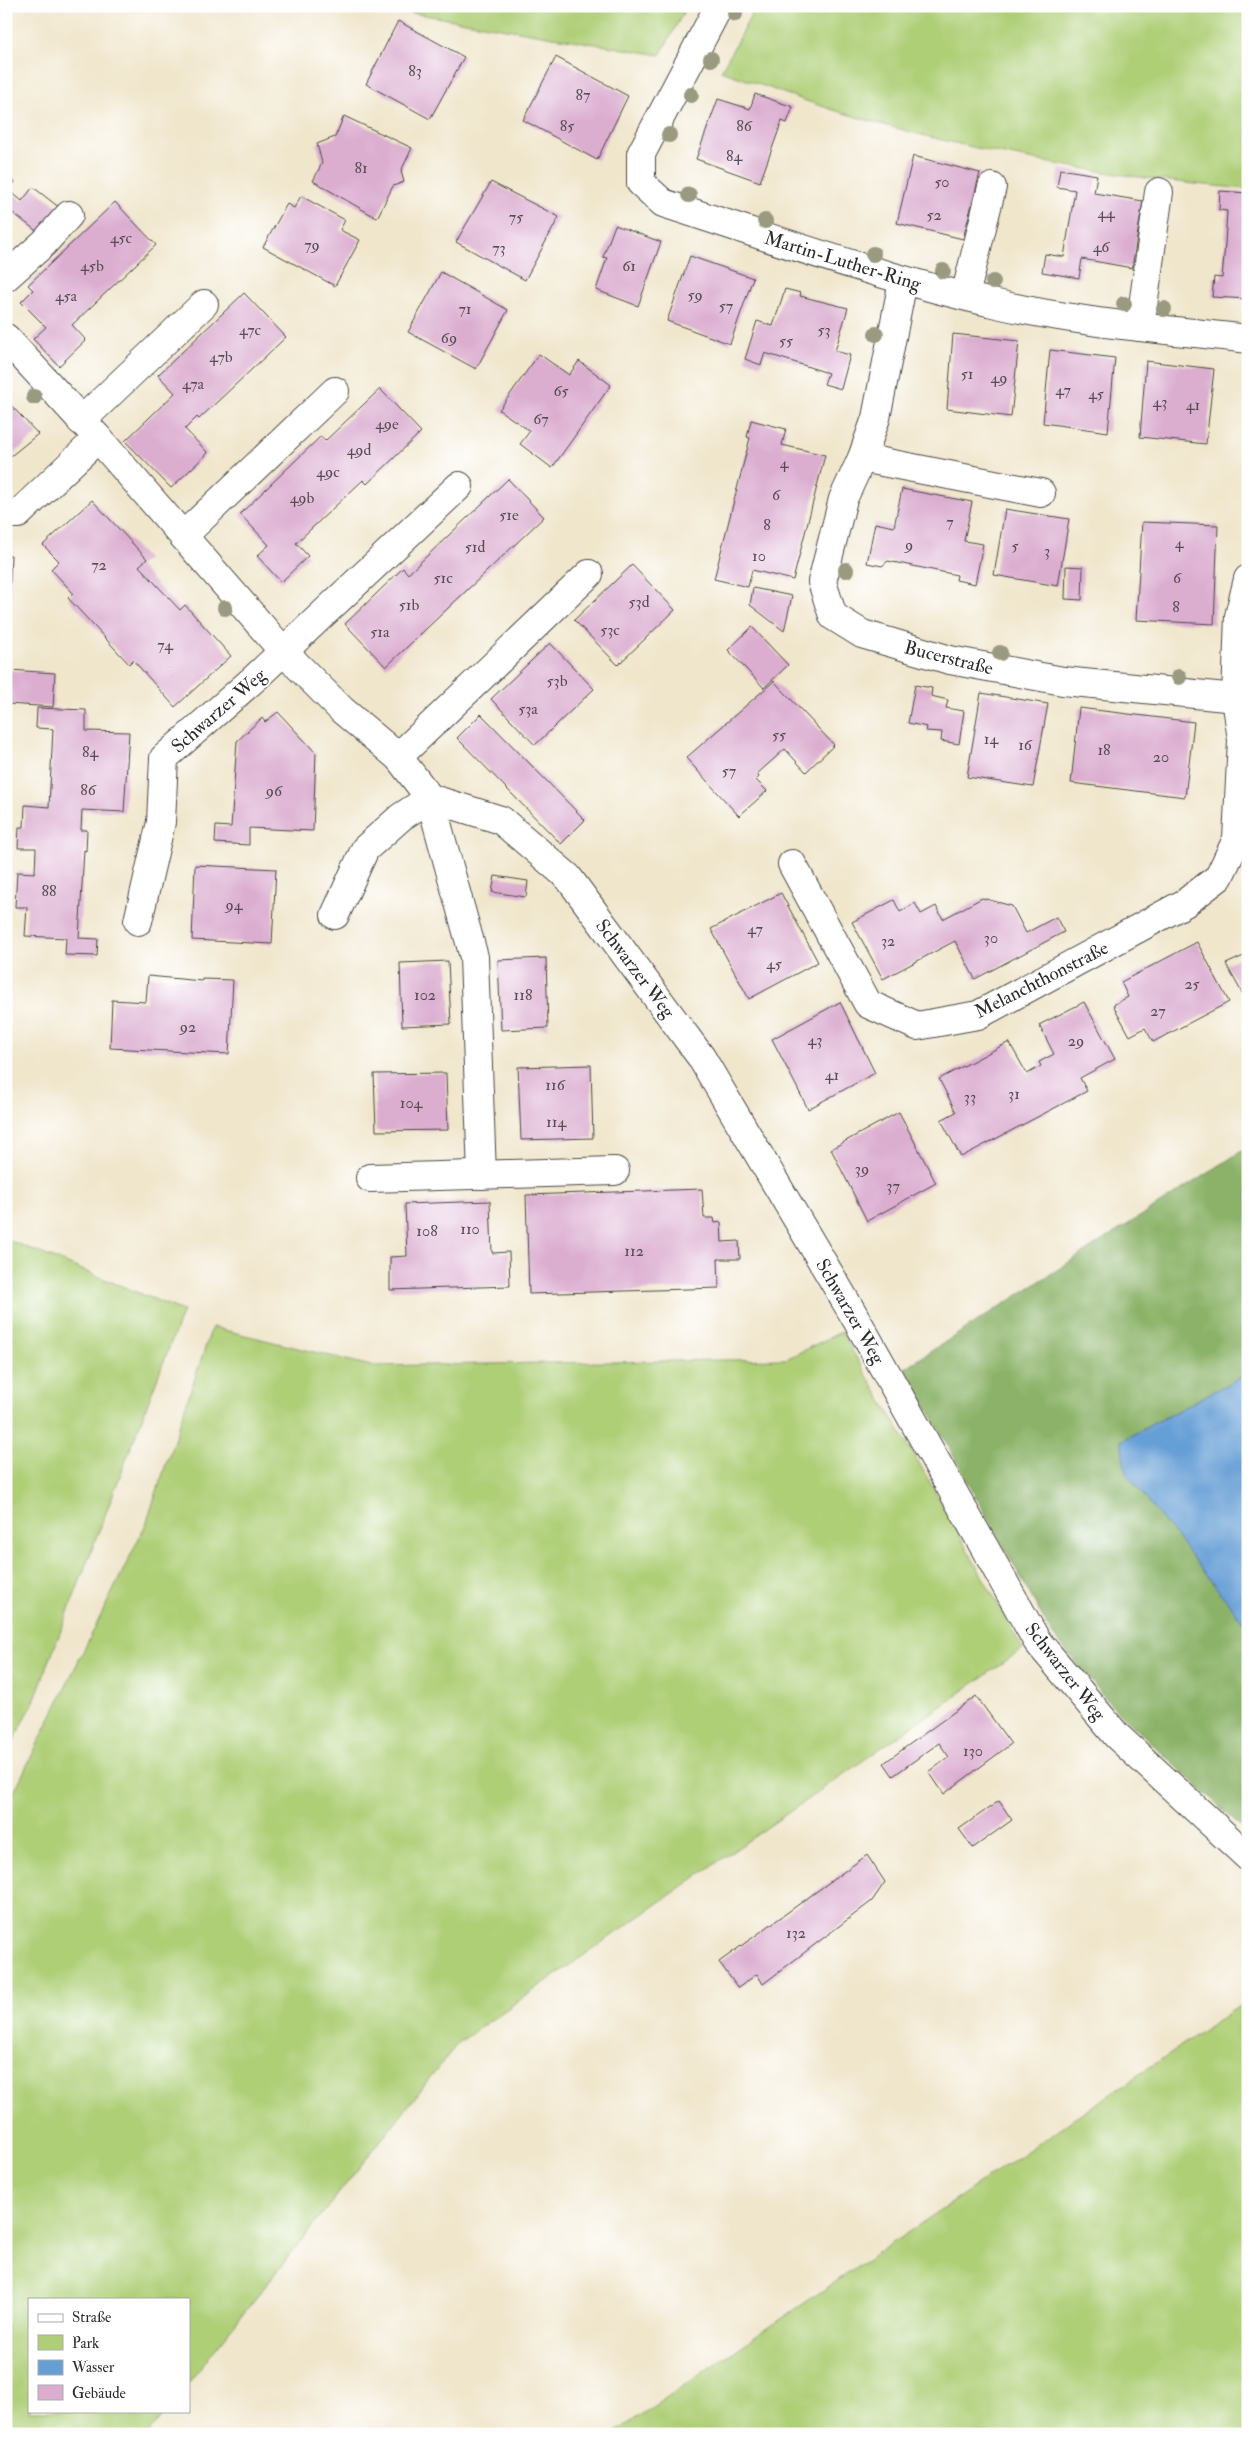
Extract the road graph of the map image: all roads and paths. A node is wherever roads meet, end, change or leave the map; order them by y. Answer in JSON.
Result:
{"nodes":[{"id":1,"x":719,"y":6,"type":"edge"},
{"id":2,"x":992,"y":187,"type":"dead end"},
{"id":3,"x":1159,"y":192,"type":"dead end"},
{"id":4,"x":69,"y":215,"type":"dead end"},
{"id":5,"x":6,"y":277,"type":"edge"},
{"id":6,"x":903,"y":281,"type":"junction"},
{"id":7,"x":965,"y":296,"type":"junction"},
{"id":8,"x":204,"y":304,"type":"dead end"},
{"id":9,"x":1140,"y":326,"type":"junction"},
{"id":10,"x":6,"y":338,"type":"edge"},
{"id":11,"x":1248,"y":339,"type":"edge"},
{"id":12,"x":335,"y":390,"type":"dead end"},
{"id":13,"x":90,"y":429,"type":"junction"},
{"id":14,"x":862,"y":458,"type":"junction"},
{"id":15,"x":459,"y":486,"type":"dead end"},
{"id":16,"x":1040,"y":493,"type":"dead end"},
{"id":17,"x":6,"y":514,"type":"edge"},
{"id":18,"x":182,"y":536,"type":"junction"},
{"id":19,"x":589,"y":574,"type":"dead end"},
{"id":20,"x":1248,"y":579,"type":"edge"},
{"id":21,"x":283,"y":651,"type":"junction"},
{"id":22,"x":1236,"y":698,"type":"junction"},
{"id":23,"x":1245,"y":740,"type":"edge"},
{"id":24,"x":398,"y":757,"type":"junction"},
{"id":25,"x":430,"y":798,"type":"junction"},
{"id":26,"x":792,"y":864,"type":"dead end"},
{"id":27,"x":335,"y":916,"type":"dead end"},
{"id":28,"x":138,"y":920,"type":"dead end"},
{"id":29,"x":615,"y":1171,"type":"dead end"},
{"id":30,"x":482,"y":1175,"type":"junction"},
{"id":31,"x":370,"y":1178,"type":"dead end"},
{"id":32,"x":1248,"y":1857,"type":"edge"}],
"edges":[{"from":1,"to":6,"type":"street","name":"Martin-Luther-Ring"},
{"from":2,"to":7,"type":"street"},
{"from":3,"to":9,"type":"street"},
{"from":4,"to":5,"type":"street"},
{"from":6,"to":7,"type":"street","name":"Martin-Luther-Ring"},
{"from":6,"to":14,"type":"street","name":"Bucerstraße"},
{"from":7,"to":9,"type":"street","name":"Martin-Luther-Ring"},
{"from":8,"to":13,"type":"street"},
{"from":9,"to":11,"type":"street","name":"Martin-Luther-Ring"},
{"from":10,"to":13,"type":"street"},
{"from":12,"to":18,"type":"street"},
{"from":13,"to":17,"type":"street"},
{"from":13,"to":18,"type":"street"},
{"from":14,"to":16,"type":"street"},
{"from":14,"to":22,"type":"street","name":"Bucerstraße"},
{"from":15,"to":21,"type":"street","name":"Schwarzer Weg"},
{"from":18,"to":21,"type":"street"},
{"from":19,"to":24,"type":"street"},
{"from":20,"to":22,"type":"street","name":"Melanchthonstraße"},
{"from":21,"to":24,"type":"street"},
{"from":21,"to":28,"type":"street","name":"Schwarzer Weg"},
{"from":22,"to":23,"type":"street","name":"Melanchthonstraße"},
{"from":23,"to":26,"type":"street","name":"Melanchthonstraße"},
{"from":24,"to":25,"type":"street"},
{"from":25,"to":27,"type":"street"},
{"from":25,"to":30,"type":"street"},
{"from":25,"to":32,"type":"street","name":"Schwarzer Weg"},
{"from":29,"to":30,"type":"street"},
{"from":30,"to":31,"type":"street"}]}
